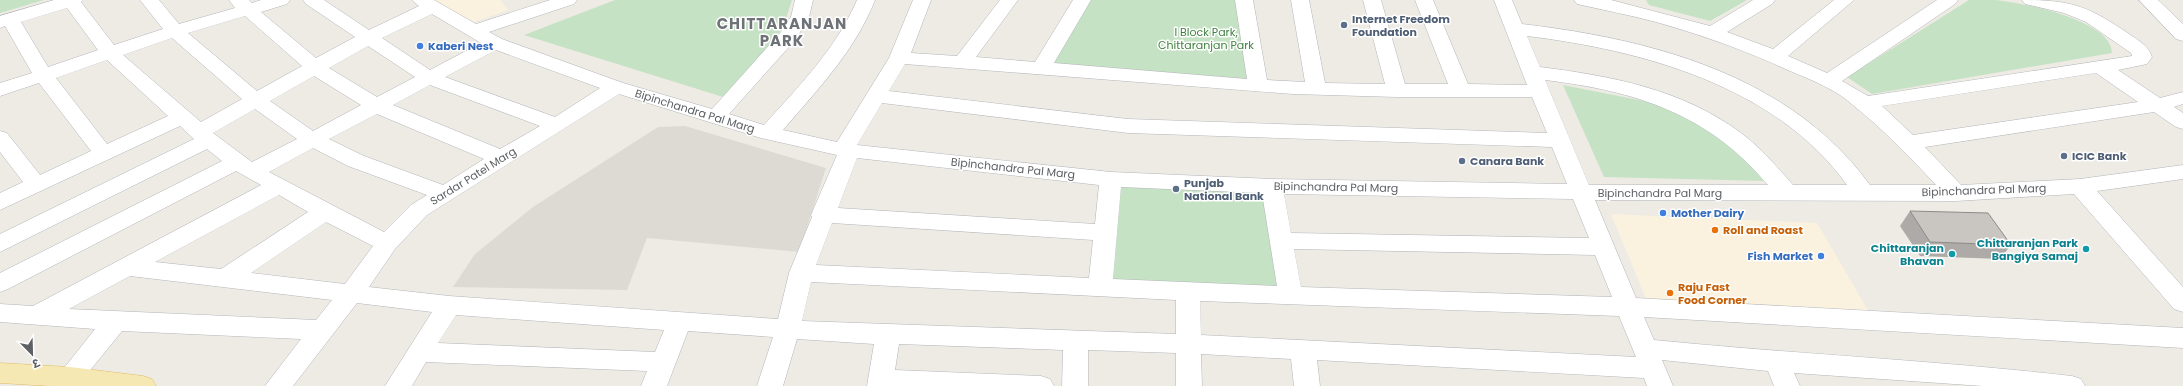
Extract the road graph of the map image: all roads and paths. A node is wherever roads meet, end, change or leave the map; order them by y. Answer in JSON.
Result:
{"nodes":[{"id":1,"x":73,"y":0,"type":"edge"},
{"id":2,"x":149,"y":0,"type":"edge"},
{"id":3,"x":281,"y":0,"type":"edge"},
{"id":4,"x":312,"y":0,"type":"edge"},
{"id":5,"x":511,"y":0,"type":"edge"},
{"id":6,"x":568,"y":0,"type":"edge"},
{"id":7,"x":804,"y":0,"type":"edge"},
{"id":8,"x":866,"y":0,"type":"edge"},
{"id":9,"x":922,"y":0,"type":"edge"},
{"id":10,"x":1009,"y":0,"type":"edge"},
{"id":11,"x":1082,"y":0,"type":"edge"},
{"id":12,"x":1244,"y":0,"type":"edge"},
{"id":13,"x":1300,"y":0,"type":"edge"},
{"id":14,"x":1372,"y":0,"type":"edge"},
{"id":15,"x":1424,"y":0,"type":"edge"},
{"id":16,"x":1503,"y":0,"type":"edge"},
{"id":17,"x":1583,"y":0,"type":"edge"},
{"id":18,"x":1766,"y":0,"type":"edge"},
{"id":19,"x":1845,"y":0,"type":"edge"},
{"id":20,"x":1949,"y":0,"type":"edge"},
{"id":21,"x":2032,"y":0,"type":"edge"},
{"id":22,"x":2148,"y":0,"type":"edge"},
{"id":23,"x":426,"y":3,"type":"edge"},
{"id":24,"x":243,"y":5,"type":"edge"},
{"id":25,"x":1638,"y":6,"type":"edge"},
{"id":26,"x":522,"y":15,"type":"junction"},
{"id":27,"x":5,"y":21,"type":"edge"},
{"id":28,"x":1515,"y":29,"type":"junction"},
{"id":29,"x":175,"y":31,"type":"junction"},
{"id":30,"x":473,"y":31,"type":"junction"},
{"id":31,"x":1712,"y":33,"type":"junction"},
{"id":32,"x":2183,"y":35,"type":"edge"},
{"id":33,"x":369,"y":37,"type":"junction"},
{"id":34,"x":495,"y":43,"type":"junction"},
{"id":35,"x":110,"y":53,"type":"junction"},
{"id":36,"x":1775,"y":57,"type":"junction"},
{"id":37,"x":899,"y":58,"type":"junction"},
{"id":38,"x":962,"y":62,"type":"junction"},
{"id":39,"x":314,"y":67,"type":"junction"},
{"id":40,"x":1042,"y":67,"type":"junction"},
{"id":41,"x":2100,"y":68,"type":"junction"},
{"id":42,"x":44,"y":76,"type":"junction"},
{"id":43,"x":429,"y":78,"type":"junction"},
{"id":44,"x":1829,"y":81,"type":"junction"},
{"id":45,"x":1537,"y":82,"type":"junction"},
{"id":46,"x":1258,"y":86,"type":"junction"},
{"id":47,"x":616,"y":87,"type":"junction"},
{"id":48,"x":1316,"y":88,"type":"junction"},
{"id":49,"x":0,"y":90,"type":"edge"},
{"id":50,"x":1460,"y":90,"type":"junction"},
{"id":51,"x":1397,"y":91,"type":"junction"},
{"id":52,"x":877,"y":96,"type":"junction"},
{"id":53,"x":2183,"y":98,"type":"edge"},
{"id":54,"x":255,"y":100,"type":"junction"},
{"id":55,"x":1863,"y":102,"type":"junction"},
{"id":56,"x":2158,"y":105,"type":"junction"},
{"id":57,"x":377,"y":106,"type":"junction"},
{"id":58,"x":183,"y":117,"type":"junction"},
{"id":59,"x":715,"y":118,"type":"junction"},
{"id":60,"x":2183,"y":122,"type":"edge"},
{"id":61,"x":557,"y":125,"type":"junction"},
{"id":62,"x":768,"y":133,"type":"junction"},
{"id":63,"x":204,"y":136,"type":"junction"},
{"id":64,"x":0,"y":138,"type":"edge"},
{"id":65,"x":312,"y":139,"type":"junction"},
{"id":66,"x":1560,"y":140,"type":"junction"},
{"id":67,"x":1907,"y":143,"type":"junction"},
{"id":68,"x":846,"y":150,"type":"junction"},
{"id":69,"x":103,"y":153,"type":"junction"},
{"id":70,"x":501,"y":158,"type":"junction"},
{"id":71,"x":244,"y":167,"type":"junction"},
{"id":72,"x":2183,"y":172,"type":"edge"},
{"id":73,"x":1111,"y":179,"type":"junction"},
{"id":74,"x":36,"y":184,"type":"junction"},
{"id":75,"x":279,"y":185,"type":"junction"},
{"id":76,"x":1272,"y":186,"type":"junction"},
{"id":77,"x":2080,"y":186,"type":"junction"},
{"id":78,"x":1863,"y":191,"type":"junction"},
{"id":79,"x":1581,"y":192,"type":"junction"},
{"id":80,"x":444,"y":193,"type":"junction"},
{"id":81,"x":1956,"y":193,"type":"junction"},
{"id":82,"x":1788,"y":194,"type":"junction"},
{"id":83,"x":0,"y":202,"type":"edge"},
{"id":84,"x":325,"y":212,"type":"junction"},
{"id":85,"x":822,"y":215,"type":"junction"},
{"id":86,"x":1104,"y":232,"type":"junction"},
{"id":87,"x":1281,"y":241,"type":"junction"},
{"id":88,"x":0,"y":244,"type":"edge"},
{"id":89,"x":387,"y":244,"type":"junction"},
{"id":90,"x":1603,"y":247,"type":"junction"},
{"id":91,"x":128,"y":267,"type":"junction"},
{"id":92,"x":800,"y":273,"type":"junction"},
{"id":93,"x":4,"y":277,"type":"edge"},
{"id":94,"x":226,"y":278,"type":"junction"},
{"id":95,"x":1100,"y":287,"type":"junction"},
{"id":96,"x":1188,"y":291,"type":"junction"},
{"id":97,"x":352,"y":292,"type":"junction"},
{"id":98,"x":1290,"y":296,"type":"junction"},
{"id":99,"x":2183,"y":302,"type":"edge"},
{"id":100,"x":449,"y":304,"type":"junction"},
{"id":101,"x":1627,"y":307,"type":"junction"},
{"id":102,"x":0,"y":313,"type":"edge"},
{"id":103,"x":34,"y":316,"type":"junction"},
{"id":104,"x":116,"y":321,"type":"junction"},
{"id":105,"x":680,"y":321,"type":"junction"},
{"id":106,"x":788,"y":329,"type":"junction"},
{"id":107,"x":322,"y":330,"type":"junction"},
{"id":108,"x":888,"y":335,"type":"junction"},
{"id":109,"x":2183,"y":338,"type":"edge"},
{"id":110,"x":1076,"y":341,"type":"junction"},
{"id":111,"x":1189,"y":344,"type":"junction"},
{"id":112,"x":1303,"y":351,"type":"junction"},
{"id":113,"x":419,"y":352,"type":"junction"},
{"id":114,"x":663,"y":362,"type":"junction"},
{"id":115,"x":1777,"y":362,"type":"junction"},
{"id":116,"x":1652,"y":368,"type":"edge"},
{"id":117,"x":0,"y":373,"type":"edge"},
{"id":118,"x":70,"y":377,"type":"junction"},
{"id":119,"x":1988,"y":381,"type":"edge"},
{"id":120,"x":880,"y":383,"type":"edge"},
{"id":121,"x":143,"y":386,"type":"edge"},
{"id":122,"x":278,"y":386,"type":"edge"},
{"id":123,"x":398,"y":386,"type":"edge"},
{"id":124,"x":654,"y":386,"type":"edge"},
{"id":125,"x":770,"y":386,"type":"edge"},
{"id":126,"x":1042,"y":386,"type":"edge"},
{"id":127,"x":1075,"y":386,"type":"edge"},
{"id":128,"x":1189,"y":386,"type":"edge"},
{"id":129,"x":1307,"y":386,"type":"edge"},
{"id":130,"x":1787,"y":386,"type":"edge"},
{"id":131,"x":2072,"y":386,"type":"edge"}],
"edges":[{"from":1,"to":27,"type":"street"},
{"from":1,"to":35,"type":"street"},
{"from":2,"to":29,"type":"street"},
{"from":3,"to":24,"type":"street"},
{"from":4,"to":33,"type":"street"},
{"from":5,"to":26,"type":"street"},
{"from":6,"to":26,"type":"street"},
{"from":7,"to":59,"type":"street"},
{"from":8,"to":62,"type":"street"},
{"from":9,"to":37,"type":"street"},
{"from":10,"to":38,"type":"street"},
{"from":11,"to":40,"type":"street"},
{"from":12,"to":46,"type":"street"},
{"from":13,"to":48,"type":"street"},
{"from":14,"to":51,"type":"street"},
{"from":15,"to":50,"type":"street"},
{"from":16,"to":28,"type":"street"},
{"from":17,"to":25,"type":"street"},
{"from":18,"to":31,"type":"street"},
{"from":19,"to":36,"type":"street"},
{"from":20,"to":44,"type":"street"},
{"from":21,"to":41,"type":"street"},
{"from":22,"to":32,"type":"street"},
{"from":23,"to":30,"type":"street","name":"Bipinchandra Pal Marg"},
{"from":23,"to":33,"type":"street"},
{"from":24,"to":29,"type":"street"},
{"from":24,"to":39,"type":"street"},
{"from":25,"to":31,"type":"street"},
{"from":26,"to":30,"type":"street"},
{"from":27,"to":42,"type":"street"},
{"from":28,"to":45,"type":"street"},
{"from":28,"to":78,"type":"street"},
{"from":29,"to":35,"type":"street"},
{"from":29,"to":54,"type":"street"},
{"from":30,"to":34,"type":"street","name":"Bipinchandra Pal Marg"},
{"from":31,"to":36,"type":"street"},
{"from":33,"to":39,"type":"street"},
{"from":33,"to":43,"type":"street"},
{"from":34,"to":43,"type":"street"},
{"from":34,"to":47,"type":"street","name":"Bipinchandra Pal Marg"},
{"from":35,"to":42,"type":"street"},
{"from":35,"to":58,"type":"street"},
{"from":36,"to":44,"type":"street"},
{"from":37,"to":38,"type":"street"},
{"from":37,"to":52,"type":"street"},
{"from":38,"to":40,"type":"street"},
{"from":39,"to":54,"type":"street"},
{"from":39,"to":57,"type":"street"},
{"from":40,"to":46,"type":"street"},
{"from":41,"to":55,"type":"street"},
{"from":41,"to":56,"type":"street"},
{"from":42,"to":49,"type":"street"},
{"from":42,"to":69,"type":"street"},
{"from":43,"to":57,"type":"street"},
{"from":43,"to":61,"type":"street"},
{"from":44,"to":55,"type":"street"},
{"from":45,"to":50,"type":"street"},
{"from":45,"to":66,"type":"street"},
{"from":45,"to":82,"type":"street"},
{"from":46,"to":48,"type":"street"},
{"from":47,"to":59,"type":"street","name":"Bipinchandra Pal Marg"},
{"from":47,"to":61,"type":"street","name":"Sardar Patel Marg"},
{"from":48,"to":51,"type":"street"},
{"from":50,"to":51,"type":"street"},
{"from":52,"to":66,"type":"street"},
{"from":52,"to":68,"type":"street"},
{"from":53,"to":56,"type":"street"},
{"from":54,"to":63,"type":"street"},
{"from":54,"to":65,"type":"street"},
{"from":55,"to":67,"type":"street"},
{"from":56,"to":60,"type":"street"},
{"from":56,"to":67,"type":"street"},
{"from":57,"to":65,"type":"street"},
{"from":57,"to":70,"type":"street"},
{"from":58,"to":63,"type":"street"},
{"from":58,"to":69,"type":"street"},
{"from":59,"to":62,"type":"street","name":"Bipinchandra Pal Marg"},
{"from":61,"to":70,"type":"street","name":"Sardar Patel Marg"},
{"from":62,"to":68,"type":"street","name":"Bipinchandra Pal Marg"},
{"from":63,"to":71,"type":"street"},
{"from":63,"to":88,"type":"street"},
{"from":64,"to":74,"type":"street"},
{"from":65,"to":71,"type":"street"},
{"from":65,"to":80,"type":"street"},
{"from":66,"to":79,"type":"street"},
{"from":67,"to":81,"type":"street"},
{"from":68,"to":73,"type":"street","name":"Bipinchandra Pal Marg"},
{"from":68,"to":85,"type":"street"},
{"from":69,"to":74,"type":"street"},
{"from":70,"to":80,"type":"street","name":"Sardar Patel Marg"},
{"from":71,"to":75,"type":"street"},
{"from":71,"to":93,"type":"street"},
{"from":72,"to":77,"type":"street","name":"Bipinchandra Pal Marg"},
{"from":73,"to":76,"type":"street","name":"Bipinchandra Pal Marg"},
{"from":73,"to":86,"type":"street"},
{"from":74,"to":83,"type":"street"},
{"from":75,"to":84,"type":"street"},
{"from":75,"to":91,"type":"street"},
{"from":76,"to":79,"type":"street","name":"Bipinchandra Pal Marg"},
{"from":76,"to":87,"type":"street"},
{"from":77,"to":81,"type":"street","name":"Bipinchandra Pal Marg"},
{"from":77,"to":99,"type":"street"},
{"from":78,"to":81,"type":"street","name":"Bipinchandra Pal Marg"},
{"from":78,"to":82,"type":"street","name":"Bipinchandra Pal Marg"},
{"from":79,"to":82,"type":"street","name":"Bipinchandra Pal Marg"},
{"from":79,"to":90,"type":"street"},
{"from":80,"to":89,"type":"street","name":"Sardar Patel Marg"},
{"from":84,"to":89,"type":"street"},
{"from":84,"to":94,"type":"street"},
{"from":85,"to":86,"type":"street"},
{"from":85,"to":92,"type":"street"},
{"from":86,"to":95,"type":"street"},
{"from":87,"to":90,"type":"street"},
{"from":87,"to":98,"type":"street"},
{"from":89,"to":97,"type":"street","name":"Sardar Patel Marg"},
{"from":90,"to":101,"type":"street"},
{"from":91,"to":94,"type":"street"},
{"from":91,"to":103,"type":"street"},
{"from":92,"to":95,"type":"street"},
{"from":92,"to":106,"type":"street"},
{"from":94,"to":97,"type":"street"},
{"from":95,"to":96,"type":"street"},
{"from":96,"to":98,"type":"street"},
{"from":96,"to":111,"type":"street"},
{"from":97,"to":100,"type":"street"},
{"from":97,"to":107,"type":"street","name":"Sardar Patel Marg"},
{"from":98,"to":101,"type":"street"},
{"from":100,"to":105,"type":"street"},
{"from":100,"to":113,"type":"street"},
{"from":101,"to":109,"type":"street"},
{"from":101,"to":116,"type":"street"},
{"from":102,"to":103,"type":"street"},
{"from":103,"to":104,"type":"street"},
{"from":104,"to":107,"type":"street"},
{"from":104,"to":118,"type":"street"},
{"from":105,"to":106,"type":"street"},
{"from":105,"to":114,"type":"street"},
{"from":106,"to":108,"type":"street"},
{"from":106,"to":125,"type":"street"},
{"from":107,"to":122,"type":"street","name":"Sardar Patel Marg"},
{"from":108,"to":110,"type":"street"},
{"from":108,"to":120,"type":"street"},
{"from":110,"to":111,"type":"street"},
{"from":110,"to":127,"type":"street"},
{"from":111,"to":112,"type":"street"},
{"from":111,"to":128,"type":"street"},
{"from":112,"to":116,"type":"street"},
{"from":112,"to":129,"type":"street"},
{"from":113,"to":114,"type":"street"},
{"from":113,"to":123,"type":"street"},
{"from":114,"to":124,"type":"street"},
{"from":115,"to":116,"type":"street"},
{"from":115,"to":119,"type":"street"},
{"from":115,"to":130,"type":"street"},
{"from":117,"to":118,"type":"main road"},
{"from":118,"to":121,"type":"main road"},
{"from":119,"to":131,"type":"street"},
{"from":120,"to":126,"type":"street"}]}
